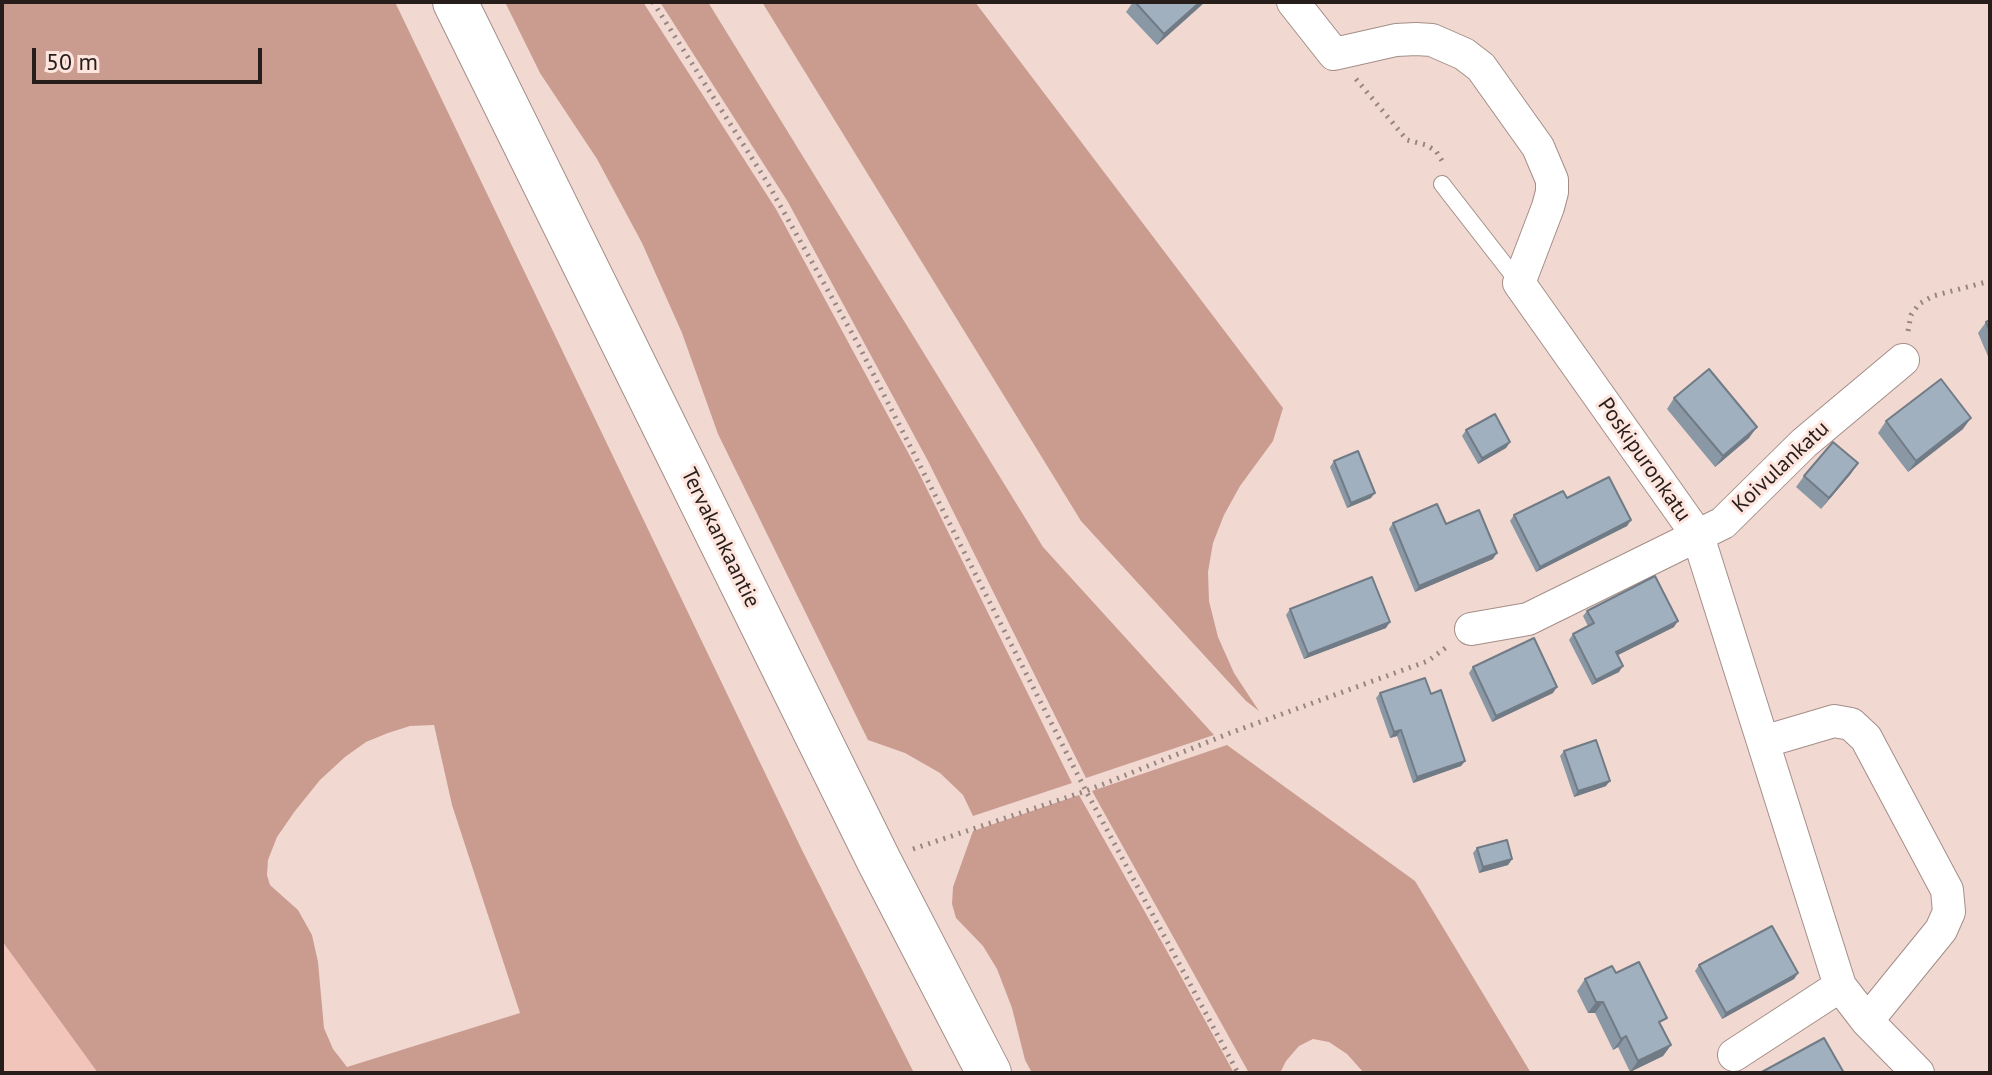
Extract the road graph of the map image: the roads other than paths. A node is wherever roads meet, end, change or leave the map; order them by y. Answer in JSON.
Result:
{"nodes":[{"id":1,"x":455,"y":2,"type":"edge"},
{"id":2,"x":1293,"y":2,"type":"edge"},
{"id":3,"x":1442,"y":184,"type":"road end"},
{"id":4,"x":1519,"y":283,"type":"junction"},
{"id":5,"x":1903,"y":360,"type":"road end"},
{"id":6,"x":1698,"y":536,"type":"junction"},
{"id":7,"x":1471,"y":629,"type":"road end"},
{"id":8,"x":1763,"y":742,"type":"junction"},
{"id":9,"x":1840,"y":986,"type":"junction"},
{"id":10,"x":1867,"y":1021,"type":"junction"},
{"id":11,"x":1734,"y":1055,"type":"dead end"},
{"id":12,"x":989,"y":1073,"type":"edge"},
{"id":13,"x":1918,"y":1073,"type":"edge"}],
"edges":[{"from":1,"to":12,"type":"street","name":"Tervakankaantie"},
{"from":2,"to":4,"type":"street"},
{"from":3,"to":4,"type":"lane"},
{"from":4,"to":6,"type":"street","name":"Poskipuronkatu"},
{"from":5,"to":6,"type":"street","name":"Koivulankatu"},
{"from":6,"to":7,"type":"street","name":"Koivulankatu"},
{"from":6,"to":8,"type":"street","name":"Poskipuronkatu"},
{"from":8,"to":9,"type":"street","name":"Poskipuronkatu"},
{"from":8,"to":10,"type":"street"},
{"from":9,"to":10,"type":"street","name":"Poskipuronkatu"},
{"from":9,"to":11,"type":"street"},
{"from":10,"to":13,"type":"street","name":"Poskipuronkatu"}]}
